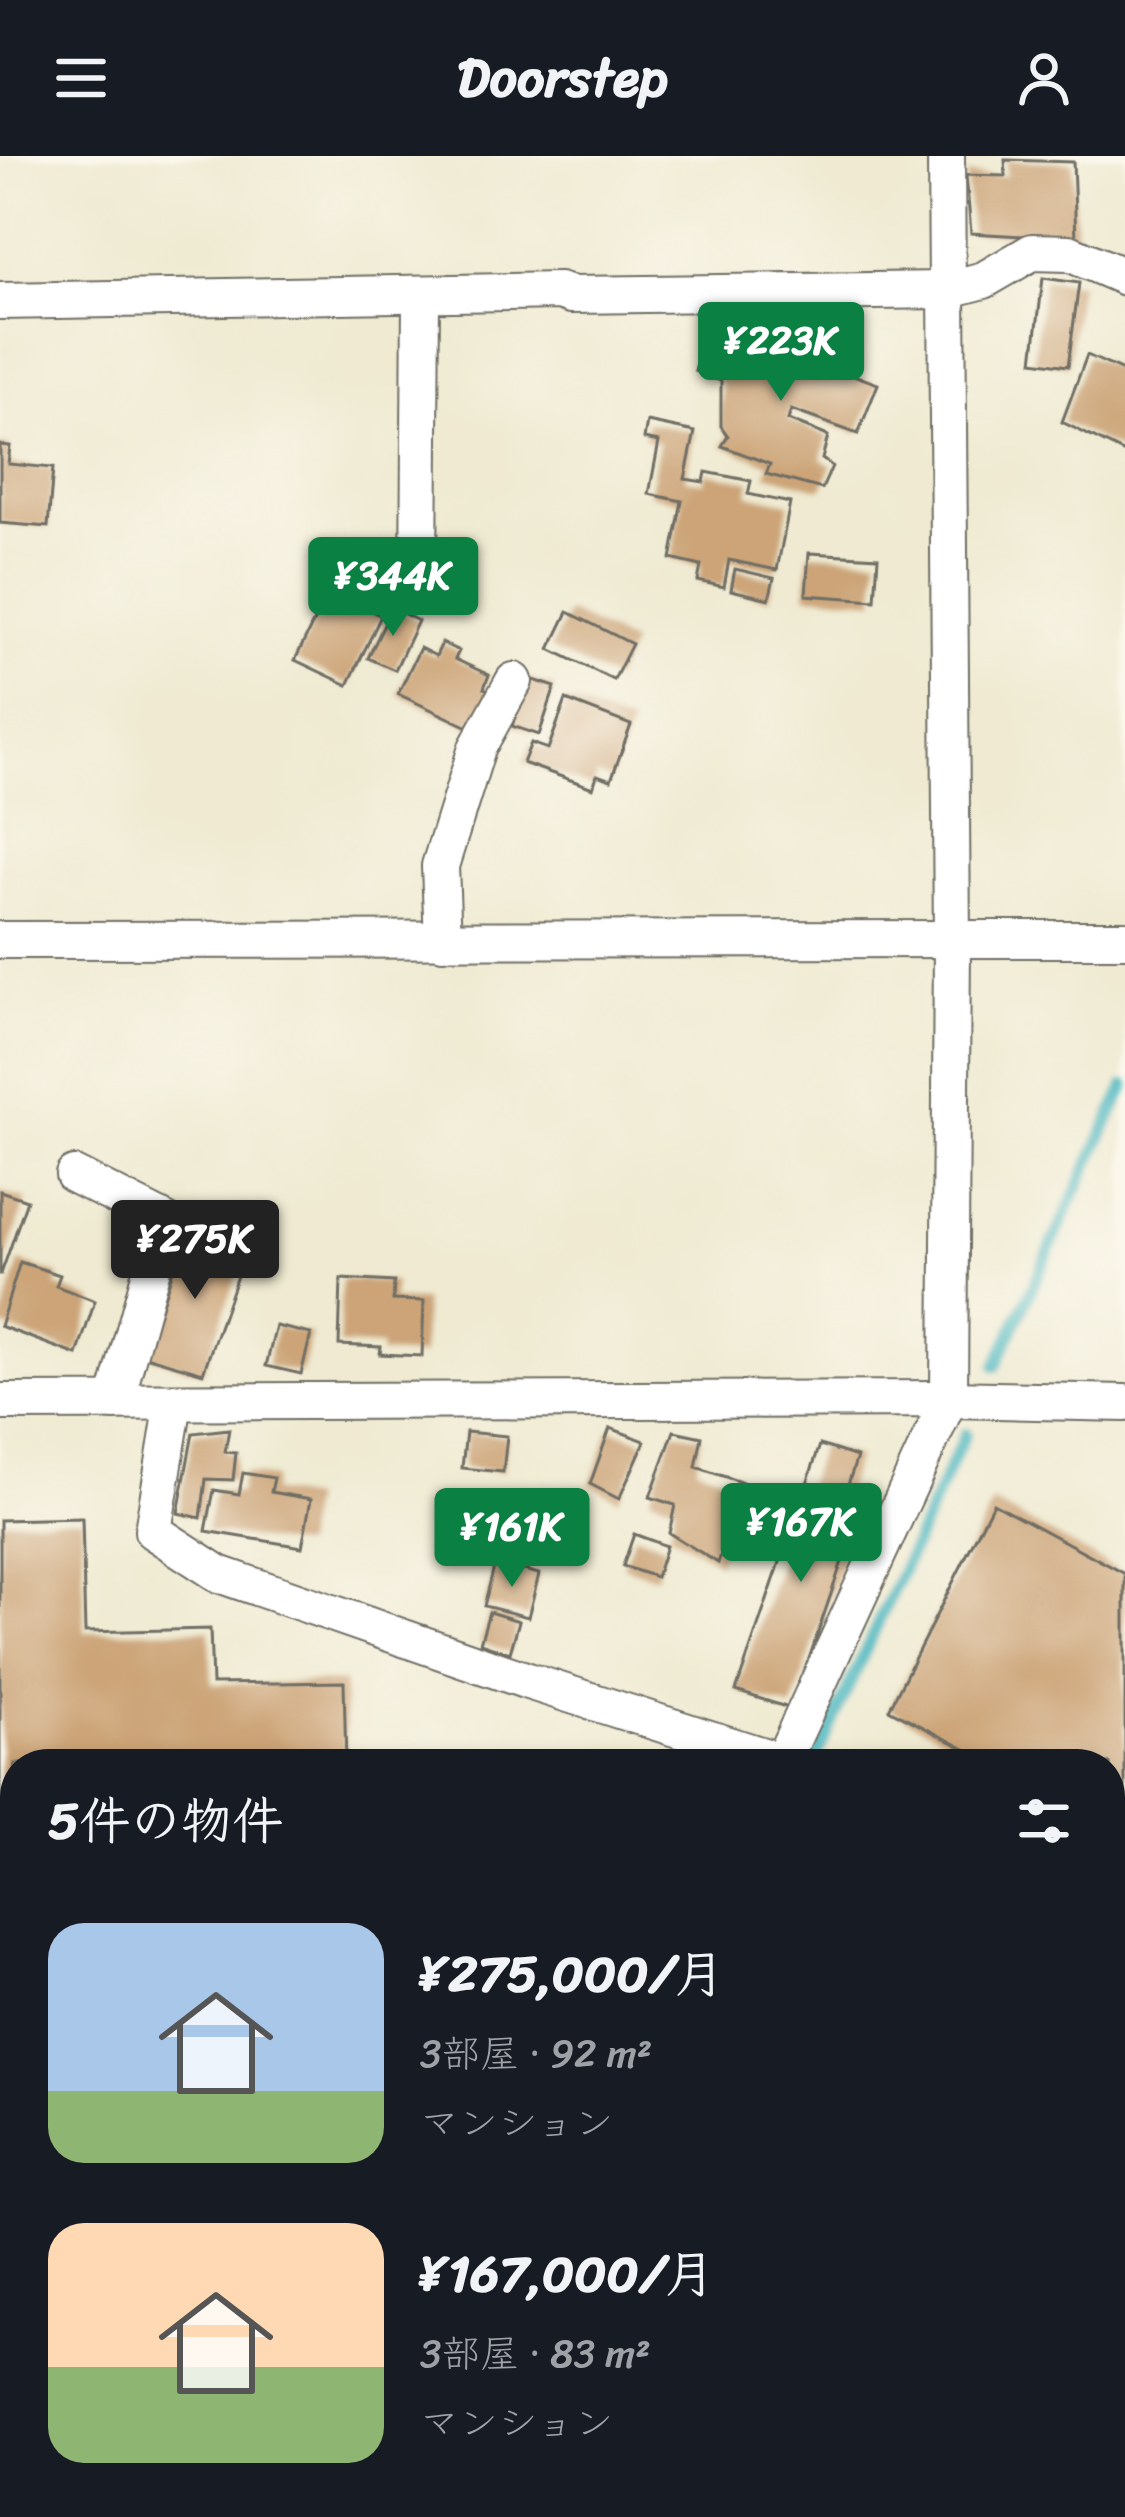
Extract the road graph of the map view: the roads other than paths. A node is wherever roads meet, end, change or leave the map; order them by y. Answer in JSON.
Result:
{"nodes":[{"id":1,"x":946,"y":156,"type":"edge"},
{"id":2,"x":1125,"y":277,"type":"edge"},
{"id":3,"x":946,"y":290,"type":"junction"},
{"id":4,"x":421,"y":296,"type":"junction"},
{"id":5,"x":0,"y":301,"type":"edge"},
{"id":6,"x":419,"y":581,"type":"dead end"},
{"id":7,"x":514,"y":681,"type":"dead end"},
{"id":8,"x":1125,"y":939,"type":"edge"},
{"id":9,"x":0,"y":940,"type":"edge"},
{"id":10,"x":443,"y":941,"type":"junction"},
{"id":11,"x":952,"y":942,"type":"junction"},
{"id":12,"x":74,"y":1175,"type":"dead end"},
{"id":13,"x":949,"y":1399,"type":"junction"},
{"id":14,"x":0,"y":1402,"type":"edge"},
{"id":15,"x":115,"y":1402,"type":"junction"},
{"id":16,"x":174,"y":1402,"type":"junction"},
{"id":17,"x":1125,"y":1403,"type":"edge"},
{"id":18,"x":741,"y":1749,"type":"edge"},
{"id":19,"x":788,"y":1749,"type":"edge"}],
"edges":[{"from":1,"to":3,"type":"street"},
{"from":2,"to":3,"type":"street"},
{"from":3,"to":4,"type":"street"},
{"from":3,"to":11,"type":"street"},
{"from":4,"to":5,"type":"street"},
{"from":4,"to":6,"type":"street"},
{"from":7,"to":10,"type":"street"},
{"from":8,"to":11,"type":"street"},
{"from":9,"to":10,"type":"street"},
{"from":10,"to":11,"type":"street"},
{"from":11,"to":13,"type":"street"},
{"from":12,"to":15,"type":"street"},
{"from":13,"to":16,"type":"street"},
{"from":13,"to":17,"type":"street"},
{"from":13,"to":19,"type":"street"},
{"from":14,"to":15,"type":"street"},
{"from":15,"to":16,"type":"street"},
{"from":16,"to":18,"type":"street"}]}
